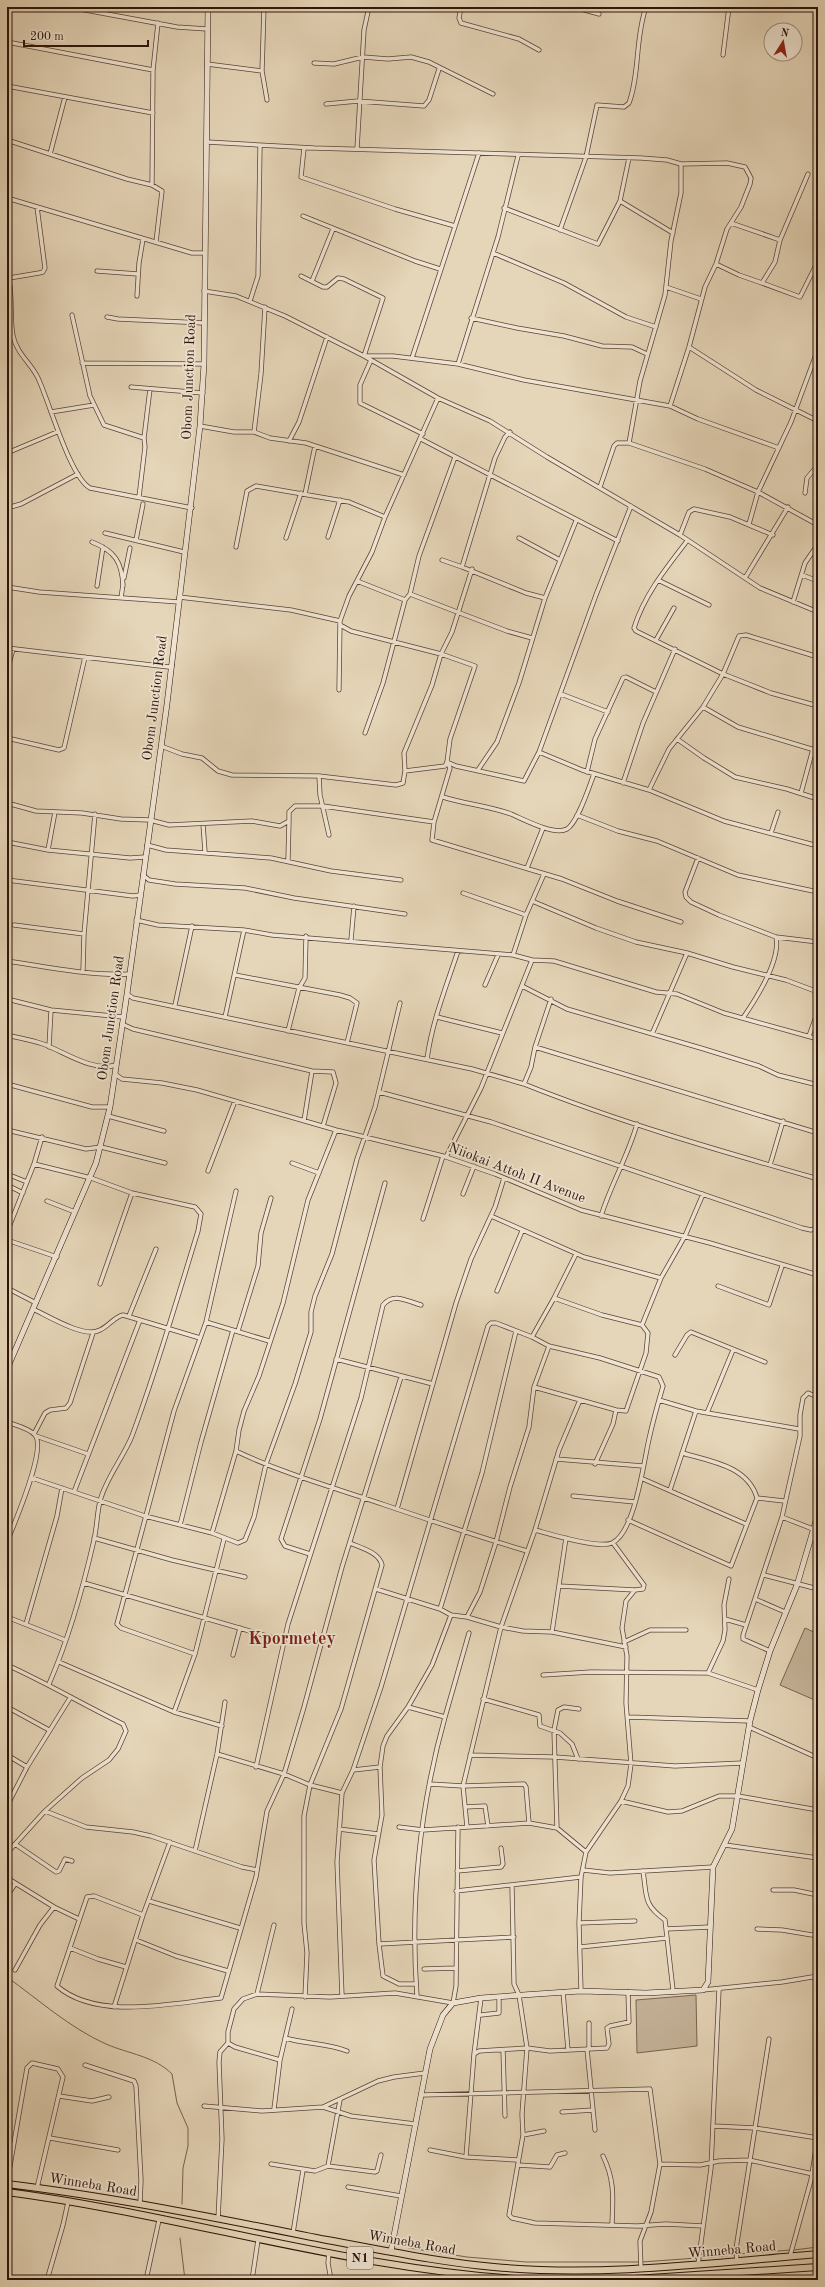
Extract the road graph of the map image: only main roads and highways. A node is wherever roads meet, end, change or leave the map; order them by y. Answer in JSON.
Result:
{"nodes":[{"id":1,"x":208,"y":7,"type":"edge"},
{"id":2,"x":7,"y":1370,"type":"edge"},
{"id":3,"x":818,"y":1514,"type":"edge"},
{"id":4,"x":816,"y":1530,"type":"edge"},
{"id":5,"x":7,"y":2183,"type":"edge"},
{"id":6,"x":7,"y":2192,"type":"edge"},
{"id":7,"x":391,"y":2251,"type":"junction"},
{"id":8,"x":818,"y":2254,"type":"edge"},
{"id":9,"x":696,"y":2265,"type":"junction"},
{"id":10,"x":818,"y":2267,"type":"edge"},
{"id":11,"x":694,"y":2276,"type":"junction"},
{"id":12,"x":668,"y":2278,"type":"edge"},
{"id":13,"x":534,"y":2280,"type":"edge"},
{"id":14,"x":619,"y":2280,"type":"edge"}],
"edges":[{"from":1,"to":2,"type":"main road","name":"Obom Junction Road"},
{"from":3,"to":4,"type":"main road"},
{"from":4,"to":7,"type":"main road"},
{"from":5,"to":7,"type":"highway","name":"Winneba Road","number":"N1"},
{"from":6,"to":13,"type":"highway","name":"Winneba Road","number":"N1"},
{"from":7,"to":9,"type":"highway","name":"Winneba Road","number":"N1"},
{"from":8,"to":9,"type":"highway","name":"Winneba Road","number":"N1"},
{"from":9,"to":11,"type":"highway"},
{"from":10,"to":11,"type":"highway","name":"Winneba Road"},
{"from":11,"to":12,"type":"highway","name":"Winneba Road"},
{"from":12,"to":14,"type":"highway","name":"Winneba Road"}]}
